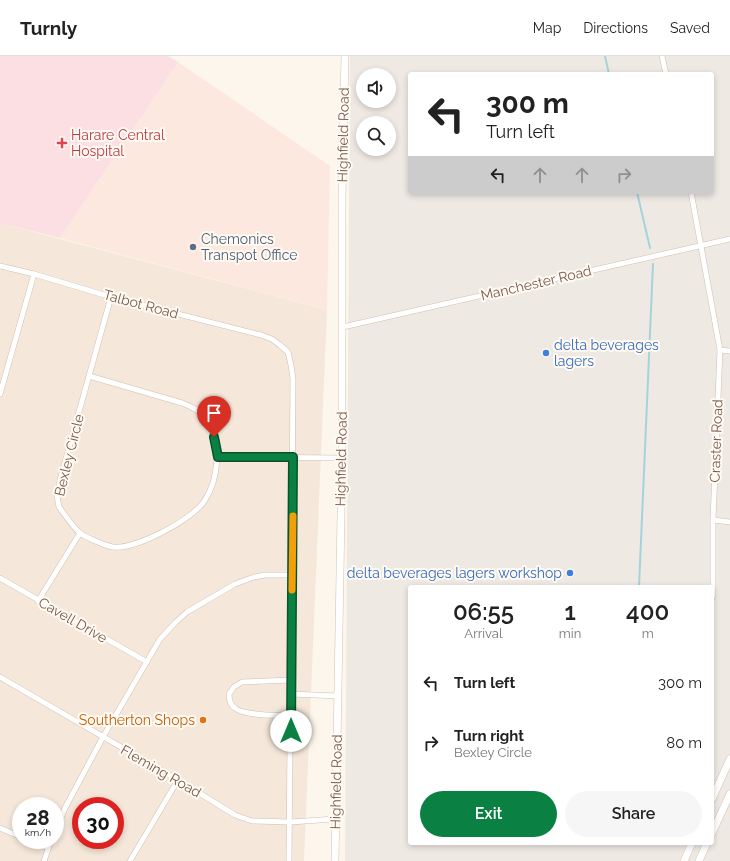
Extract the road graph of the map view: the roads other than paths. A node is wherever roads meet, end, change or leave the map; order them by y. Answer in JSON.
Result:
{"nodes":[{"id":1,"x":345,"y":56,"type":"edge"},
{"id":2,"x":662,"y":56,"type":"edge"},
{"id":3,"x":666,"y":72,"type":"edge"},
{"id":4,"x":691,"y":194,"type":"edge"},
{"id":5,"x":730,"y":239,"type":"edge"},
{"id":6,"x":701,"y":245,"type":"junction"},
{"id":7,"x":0,"y":266,"type":"edge"},
{"id":8,"x":34,"y":274,"type":"junction"},
{"id":9,"x":111,"y":297,"type":"junction"},
{"id":10,"x":342,"y":327,"type":"junction"},
{"id":11,"x":720,"y":350,"type":"junction"},
{"id":12,"x":730,"y":351,"type":"edge"},
{"id":13,"x":89,"y":376,"type":"junction"},
{"id":14,"x":0,"y":394,"type":"edge"},
{"id":15,"x":218,"y":457,"type":"junction"},
{"id":16,"x":293,"y":457,"type":"junction"},
{"id":17,"x":342,"y":458,"type":"junction"},
{"id":18,"x":713,"y":520,"type":"junction"},
{"id":19,"x":730,"y":522,"type":"edge"},
{"id":20,"x":80,"y":533,"type":"junction"},
{"id":21,"x":292,"y":575,"type":"junction"},
{"id":22,"x":0,"y":578,"type":"edge"},
{"id":23,"x":713,"y":585,"type":"edge"},
{"id":24,"x":38,"y":600,"type":"junction"},
{"id":25,"x":147,"y":662,"type":"junction"},
{"id":26,"x":0,"y":677,"type":"edge"},
{"id":27,"x":291,"y":680,"type":"junction"},
{"id":28,"x":291,"y":694,"type":"junction"},
{"id":29,"x":338,"y":696,"type":"junction"},
{"id":30,"x":291,"y":716,"type":"junction"},
{"id":31,"x":103,"y":737,"type":"junction"},
{"id":32,"x":730,"y":759,"type":"edge"},
{"id":33,"x":178,"y":780,"type":"junction"},
{"id":34,"x":730,"y":794,"type":"edge"},
{"id":35,"x":714,"y":795,"type":"edge"},
{"id":36,"x":64,"y":810,"type":"edge"},
{"id":37,"x":335,"y":819,"type":"junction"},
{"id":38,"x":290,"y":822,"type":"junction"},
{"id":39,"x":0,"y":828,"type":"edge"},
{"id":40,"x":714,"y":829,"type":"edge"},
{"id":41,"x":12,"y":833,"type":"edge"},
{"id":42,"x":691,"y":845,"type":"edge"},
{"id":43,"x":706,"y":845,"type":"edge"},
{"id":44,"x":48,"y":849,"type":"edge"},
{"id":45,"x":44,"y":861,"type":"edge"},
{"id":46,"x":130,"y":861,"type":"edge"},
{"id":47,"x":289,"y":861,"type":"edge"},
{"id":48,"x":335,"y":861,"type":"edge"},
{"id":49,"x":684,"y":861,"type":"edge"},
{"id":50,"x":699,"y":861,"type":"edge"}],
"edges":[{"from":1,"to":10,"type":"street","name":"Highfield Road"},
{"from":2,"to":3,"type":"street"},
{"from":4,"to":6,"type":"street","name":"Craster Road"},
{"from":5,"to":6,"type":"street","name":"Manchester Road"},
{"from":6,"to":10,"type":"street","name":"Manchester Road"},
{"from":6,"to":11,"type":"street","name":"Craster Road"},
{"from":7,"to":8,"type":"street","name":"Talbot Road"},
{"from":8,"to":9,"type":"street","name":"Talbot Road"},
{"from":8,"to":14,"type":"street"},
{"from":9,"to":13,"type":"street","name":"Bexley Circle"},
{"from":9,"to":16,"type":"street","name":"Talbot Road"},
{"from":10,"to":17,"type":"street","name":"Highfield Road"},
{"from":11,"to":12,"type":"street"},
{"from":11,"to":18,"type":"street","name":"Craster Road"},
{"from":13,"to":15,"type":"street","name":"Bexley Circle"},
{"from":13,"to":20,"type":"street","name":"Bexley Circle"},
{"from":15,"to":16,"type":"street"},
{"from":15,"to":20,"type":"street","name":"Bexley Circle"},
{"from":16,"to":17,"type":"street"},
{"from":16,"to":21,"type":"street"},
{"from":17,"to":29,"type":"street","name":"Highfield Road"},
{"from":18,"to":19,"type":"street"},
{"from":18,"to":23,"type":"street","name":"Craster Road"},
{"from":20,"to":24,"type":"street"},
{"from":21,"to":25,"type":"street"},
{"from":21,"to":27,"type":"street"},
{"from":22,"to":24,"type":"street","name":"Cavell Drive"},
{"from":24,"to":25,"type":"street","name":"Cavell Drive"},
{"from":25,"to":31,"type":"street"},
{"from":26,"to":31,"type":"street","name":"Fleming Road"},
{"from":27,"to":28,"type":"street"},
{"from":27,"to":30,"type":"street"},
{"from":28,"to":29,"type":"street"},
{"from":28,"to":30,"type":"street"},
{"from":29,"to":37,"type":"street","name":"Highfield Road"},
{"from":30,"to":38,"type":"street"},
{"from":31,"to":33,"type":"street","name":"Fleming Road"},
{"from":31,"to":36,"type":"street"},
{"from":32,"to":35,"type":"street"},
{"from":33,"to":38,"type":"street","name":"Fleming Road"},
{"from":33,"to":46,"type":"street"},
{"from":34,"to":40,"type":"street"},
{"from":37,"to":38,"type":"street","name":"Fleming Road"},
{"from":37,"to":48,"type":"street","name":"Highfield Road"},
{"from":38,"to":47,"type":"street"},
{"from":39,"to":41,"type":"street"},
{"from":42,"to":49,"type":"street"},
{"from":43,"to":50,"type":"street"},
{"from":44,"to":45,"type":"street"}]}
